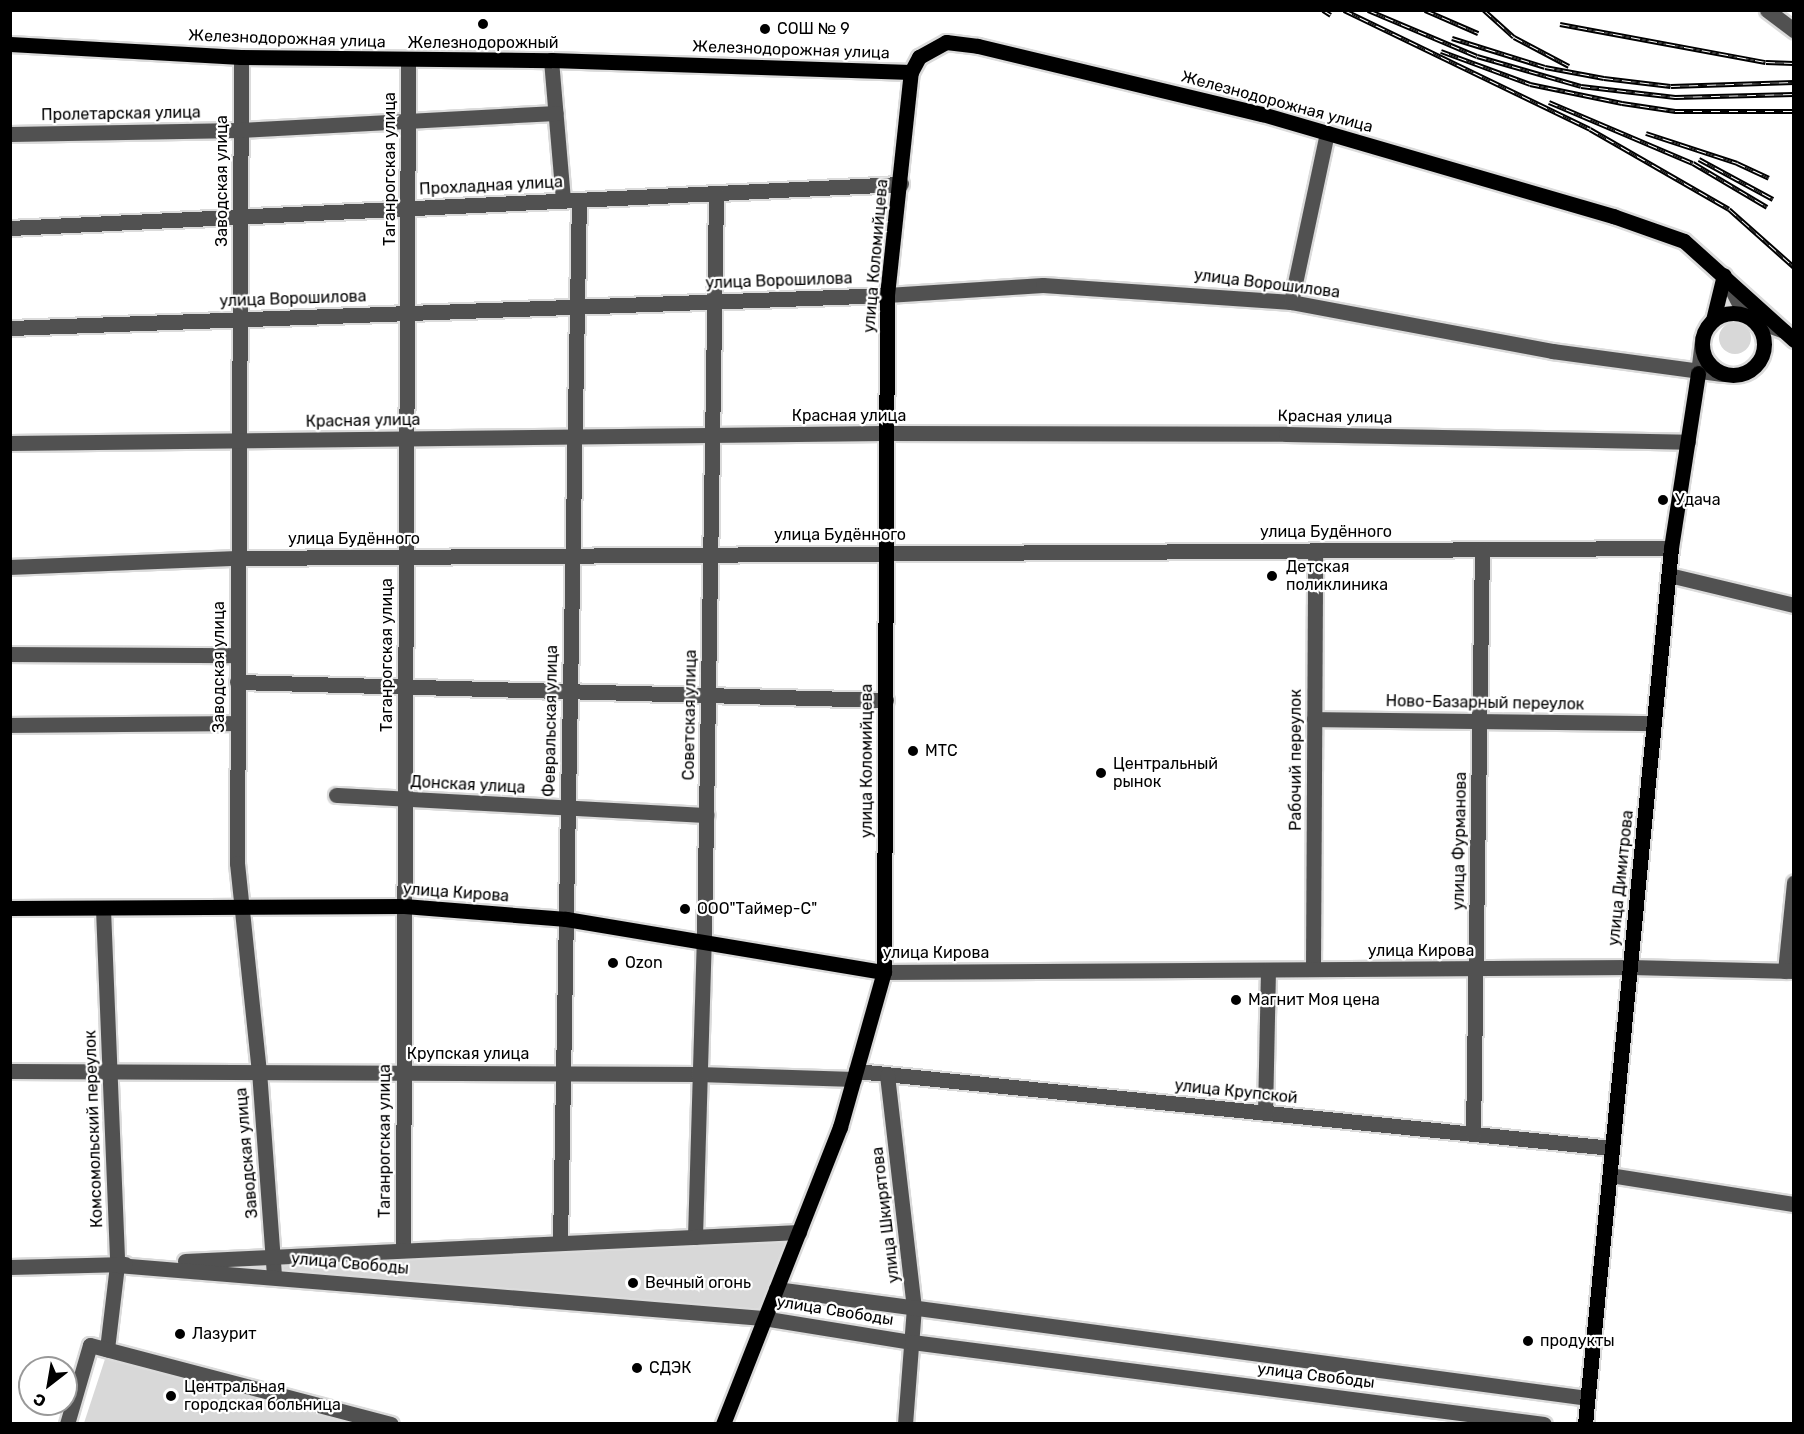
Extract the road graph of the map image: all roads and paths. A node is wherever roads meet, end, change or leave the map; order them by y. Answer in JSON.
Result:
{"nodes":[{"id":1,"x":1767,"y":10,"type":"edge"},
{"id":2,"x":1794,"y":30,"type":"edge"},
{"id":3,"x":10,"y":44,"type":"edge"},
{"id":4,"x":241,"y":57,"type":"junction"},
{"id":5,"x":408,"y":60,"type":"junction"},
{"id":6,"x":551,"y":60,"type":"junction"},
{"id":7,"x":911,"y":72,"type":"junction"},
{"id":8,"x":556,"y":113,"type":"junction"},
{"id":9,"x":408,"y":123,"type":"junction"},
{"id":10,"x":240,"y":130,"type":"junction"},
{"id":11,"x":1327,"y":133,"type":"junction"},
{"id":12,"x":10,"y":134,"type":"edge"},
{"id":13,"x":901,"y":184,"type":"junction"},
{"id":14,"x":716,"y":193,"type":"junction"},
{"id":15,"x":571,"y":200,"type":"junction"},
{"id":16,"x":407,"y":208,"type":"junction"},
{"id":17,"x":240,"y":216,"type":"junction"},
{"id":18,"x":10,"y":228,"type":"edge"},
{"id":19,"x":1724,"y":275,"type":"junction"},
{"id":20,"x":887,"y":295,"type":"junction"},
{"id":21,"x":714,"y":301,"type":"junction"},
{"id":22,"x":1291,"y":302,"type":"junction"},
{"id":23,"x":577,"y":306,"type":"junction"},
{"id":24,"x":407,"y":313,"type":"junction"},
{"id":25,"x":1750,"y":318,"type":"junction"},
{"id":26,"x":239,"y":319,"type":"junction"},
{"id":27,"x":1713,"y":320,"type":"junction"},
{"id":28,"x":10,"y":328,"type":"edge"},
{"id":29,"x":1789,"y":336,"type":"edge"},
{"id":30,"x":1702,"y":338,"type":"junction"},
{"id":31,"x":1698,"y":374,"type":"junction"},
{"id":32,"x":1722,"y":374,"type":"junction"},
{"id":33,"x":884,"y":433,"type":"junction"},
{"id":34,"x":712,"y":435,"type":"junction"},
{"id":35,"x":574,"y":436,"type":"junction"},
{"id":36,"x":406,"y":438,"type":"junction"},
{"id":37,"x":238,"y":440,"type":"junction"},
{"id":38,"x":1688,"y":442,"type":"junction"},
{"id":39,"x":10,"y":443,"type":"edge"},
{"id":40,"x":1671,"y":548,"type":"junction"},
{"id":41,"x":1482,"y":549,"type":"junction"},
{"id":42,"x":1315,"y":550,"type":"junction"},
{"id":43,"x":887,"y":553,"type":"junction"},
{"id":44,"x":710,"y":554,"type":"junction"},
{"id":45,"x":572,"y":555,"type":"junction"},
{"id":46,"x":406,"y":557,"type":"junction"},
{"id":47,"x":236,"y":558,"type":"junction"},
{"id":48,"x":10,"y":567,"type":"edge"},
{"id":49,"x":1669,"y":575,"type":"junction"},
{"id":50,"x":1794,"y":605,"type":"edge"},
{"id":51,"x":10,"y":654,"type":"edge"},
{"id":52,"x":237,"y":655,"type":"junction"},
{"id":53,"x":237,"y":682,"type":"junction"},
{"id":54,"x":405,"y":687,"type":"junction"},
{"id":55,"x":570,"y":691,"type":"junction"},
{"id":56,"x":708,"y":695,"type":"junction"},
{"id":57,"x":886,"y":700,"type":"junction"},
{"id":58,"x":1314,"y":719,"type":"junction"},
{"id":59,"x":1479,"y":721,"type":"junction"},
{"id":60,"x":238,"y":723,"type":"junction"},
{"id":61,"x":1654,"y":723,"type":"junction"},
{"id":62,"x":10,"y":725,"type":"edge"},
{"id":63,"x":336,"y":795,"type":"dead end"},
{"id":64,"x":404,"y":800,"type":"junction"},
{"id":65,"x":568,"y":808,"type":"junction"},
{"id":66,"x":706,"y":815,"type":"junction"},
{"id":67,"x":1794,"y":882,"type":"edge"},
{"id":68,"x":244,"y":905,"type":"junction"},
{"id":69,"x":404,"y":906,"type":"junction"},
{"id":70,"x":10,"y":908,"type":"edge"},
{"id":71,"x":103,"y":909,"type":"junction"},
{"id":72,"x":566,"y":919,"type":"junction"},
{"id":73,"x":704,"y":942,"type":"junction"},
{"id":74,"x":1476,"y":968,"type":"junction"},
{"id":75,"x":1630,"y":968,"type":"junction"},
{"id":76,"x":1313,"y":969,"type":"junction"},
{"id":77,"x":1268,"y":970,"type":"junction"},
{"id":78,"x":1789,"y":971,"type":"edge"},
{"id":79,"x":884,"y":972,"type":"junction"},
{"id":80,"x":10,"y":1071,"type":"edge"},
{"id":81,"x":259,"y":1071,"type":"junction"},
{"id":82,"x":403,"y":1072,"type":"junction"},
{"id":83,"x":111,"y":1073,"type":"junction"},
{"id":84,"x":563,"y":1073,"type":"junction"},
{"id":85,"x":699,"y":1074,"type":"junction"},
{"id":86,"x":855,"y":1075,"type":"junction"},
{"id":87,"x":887,"y":1075,"type":"junction"},
{"id":88,"x":1265,"y":1113,"type":"junction"},
{"id":89,"x":1473,"y":1134,"type":"junction"},
{"id":90,"x":1612,"y":1148,"type":"junction"},
{"id":91,"x":1610,"y":1175,"type":"junction"},
{"id":92,"x":1794,"y":1204,"type":"edge"},
{"id":93,"x":799,"y":1232,"type":"junction"},
{"id":94,"x":695,"y":1237,"type":"junction"},
{"id":95,"x":561,"y":1243,"type":"junction"},
{"id":96,"x":403,"y":1250,"type":"junction"},
{"id":97,"x":273,"y":1256,"type":"junction"},
{"id":98,"x":117,"y":1264,"type":"junction"},
{"id":99,"x":10,"y":1267,"type":"edge"},
{"id":100,"x":274,"y":1275,"type":"junction"},
{"id":101,"x":776,"y":1289,"type":"junction"},
{"id":102,"x":915,"y":1307,"type":"junction"},
{"id":103,"x":763,"y":1318,"type":"junction"},
{"id":104,"x":912,"y":1342,"type":"junction"},
{"id":105,"x":107,"y":1349,"type":"junction"},
{"id":106,"x":1587,"y":1398,"type":"junction"},
{"id":107,"x":67,"y":1424,"type":"edge"},
{"id":108,"x":391,"y":1424,"type":"edge"},
{"id":109,"x":723,"y":1424,"type":"edge"},
{"id":110,"x":905,"y":1424,"type":"edge"},
{"id":111,"x":1544,"y":1424,"type":"edge"},
{"id":112,"x":1585,"y":1424,"type":"edge"}],
"edges":[{"from":1,"to":2,"type":"street"},
{"from":3,"to":4,"type":"main road","name":"Железнодорожная улица"},
{"from":4,"to":5,"type":"main road","name":"Железнодорожная улица"},
{"from":4,"to":10,"type":"street","name":"Заводская улица"},
{"from":5,"to":6,"type":"main road","name":"Железнодорожная улица"},
{"from":5,"to":9,"type":"street","name":"Таганрогская улица"},
{"from":6,"to":7,"type":"main road","name":"Железнодорожная улица"},
{"from":6,"to":8,"type":"street","name":"Февральская улица"},
{"from":7,"to":11,"type":"main road","name":"Железнодорожная улица"},
{"from":7,"to":13,"type":"main road","name":"улица Коломийцева"},
{"from":8,"to":9,"type":"street","name":"Пролетарская улица"},
{"from":8,"to":15,"type":"street","name":"Февральская улица"},
{"from":9,"to":10,"type":"street","name":"Пролетарская улица"},
{"from":9,"to":16,"type":"street","name":"Таганрогская улица"},
{"from":10,"to":12,"type":"street","name":"Пролетарская улица"},
{"from":10,"to":17,"type":"street","name":"Заводская улица"},
{"from":11,"to":19,"type":"main road","name":"Железнодорожная улица"},
{"from":11,"to":22,"type":"street"},
{"from":13,"to":14,"type":"street","name":"Прохладная улица"},
{"from":13,"to":20,"type":"main road","name":"улица Коломийцева"},
{"from":14,"to":15,"type":"street","name":"Прохладная улица"},
{"from":14,"to":21,"type":"street","name":"Советская улица"},
{"from":15,"to":16,"type":"street","name":"Прохладная улица"},
{"from":15,"to":23,"type":"street","name":"Февральская улица"},
{"from":16,"to":17,"type":"street","name":"Прохладная улица"},
{"from":16,"to":24,"type":"street","name":"Таганрогская улица"},
{"from":17,"to":18,"type":"street","name":"Прохладная улица"},
{"from":17,"to":26,"type":"street","name":"Заводская улица"},
{"from":19,"to":25,"type":"street"},
{"from":19,"to":27,"type":"main road"},
{"from":19,"to":29,"type":"main road","name":"Железнодорожная улица"},
{"from":20,"to":21,"type":"street","name":"улица Ворошилова"},
{"from":20,"to":22,"type":"street","name":"улица Ворошилова"},
{"from":20,"to":33,"type":"main road","name":"улица Коломийцева"},
{"from":21,"to":23,"type":"street","name":"улица Ворошилова"},
{"from":21,"to":34,"type":"street","name":"Советская улица"},
{"from":22,"to":31,"type":"street","name":"улица Ворошилова"},
{"from":23,"to":24,"type":"street","name":"улица Ворошилова"},
{"from":23,"to":35,"type":"street","name":"Февральская улица"},
{"from":24,"to":26,"type":"street","name":"улица Ворошилова"},
{"from":24,"to":36,"type":"street","name":"Таганрогская улица"},
{"from":25,"to":27,"type":"main road"},
{"from":25,"to":29,"type":"street"},
{"from":25,"to":32,"type":"main road"},
{"from":26,"to":28,"type":"street","name":"улица Ворошилова"},
{"from":26,"to":37,"type":"street","name":"Заводская улица"},
{"from":27,"to":30,"type":"main road"},
{"from":30,"to":31,"type":"street","name":"улица Димитрова"},
{"from":30,"to":32,"type":"main road"},
{"from":31,"to":32,"type":"street","name":"улица Ворошилова"},
{"from":31,"to":38,"type":"main road","name":"улица Димитрова"},
{"from":33,"to":34,"type":"street","name":"Красная улица"},
{"from":33,"to":38,"type":"street","name":"Красная улица"},
{"from":33,"to":43,"type":"main road","name":"улица Коломийцева"},
{"from":34,"to":35,"type":"street","name":"Красная улица"},
{"from":34,"to":44,"type":"street","name":"Советская улица"},
{"from":35,"to":36,"type":"street","name":"Красная улица"},
{"from":35,"to":45,"type":"street","name":"Февральская улица"},
{"from":36,"to":37,"type":"street","name":"Красная улица"},
{"from":36,"to":46,"type":"street","name":"Таганрогская улица"},
{"from":37,"to":39,"type":"street","name":"Красная улица"},
{"from":37,"to":47,"type":"street","name":"Заводская улица"},
{"from":38,"to":40,"type":"main road","name":"улица Димитрова"},
{"from":40,"to":41,"type":"street","name":"улица Будённого"},
{"from":40,"to":49,"type":"main road","name":"улица Димитрова"},
{"from":41,"to":42,"type":"street","name":"улица Будённого"},
{"from":41,"to":59,"type":"street","name":"улица Фурманова"},
{"from":42,"to":43,"type":"street","name":"улица Будённого"},
{"from":42,"to":58,"type":"street","name":"Рабочий переулок"},
{"from":43,"to":44,"type":"street","name":"улица Будённого"},
{"from":43,"to":57,"type":"main road","name":"улица Коломийцева"},
{"from":44,"to":45,"type":"street","name":"улица Будённого"},
{"from":44,"to":56,"type":"street","name":"Советская улица"},
{"from":45,"to":46,"type":"street","name":"улица Будённого"},
{"from":45,"to":55,"type":"street","name":"Февральская улица"},
{"from":46,"to":47,"type":"street","name":"улица Будённого"},
{"from":46,"to":54,"type":"street","name":"Таганрогская улица"},
{"from":47,"to":48,"type":"street","name":"улица Будённого"},
{"from":47,"to":52,"type":"street","name":"Заводская улица"},
{"from":49,"to":50,"type":"street"},
{"from":49,"to":61,"type":"main road","name":"улица Димитрова"},
{"from":51,"to":52,"type":"street"},
{"from":52,"to":53,"type":"street","name":"Заводская улица"},
{"from":53,"to":54,"type":"street"},
{"from":53,"to":60,"type":"street","name":"Заводская улица"},
{"from":54,"to":55,"type":"street"},
{"from":54,"to":64,"type":"street","name":"Таганрогская улица"},
{"from":55,"to":56,"type":"street"},
{"from":55,"to":65,"type":"street","name":"Февральская улица"},
{"from":56,"to":57,"type":"street"},
{"from":56,"to":66,"type":"street","name":"Советская улица"},
{"from":57,"to":79,"type":"main road","name":"улица Коломийцева"},
{"from":58,"to":59,"type":"street","name":"Ново-Базарный переулок"},
{"from":58,"to":76,"type":"street","name":"Рабочий переулок"},
{"from":59,"to":61,"type":"street","name":"Ново-Базарный переулок"},
{"from":59,"to":74,"type":"street","name":"улица Фурманова"},
{"from":60,"to":62,"type":"street"},
{"from":60,"to":68,"type":"street","name":"Заводская улица"},
{"from":61,"to":75,"type":"main road","name":"улица Димитрова"},
{"from":63,"to":64,"type":"street","name":"Донская улица"},
{"from":64,"to":65,"type":"street","name":"Донская улица"},
{"from":64,"to":69,"type":"street","name":"Таганрогская улица"},
{"from":65,"to":66,"type":"street","name":"Донская улица"},
{"from":65,"to":72,"type":"street","name":"Февральская улица"},
{"from":66,"to":73,"type":"street","name":"Советская улица"},
{"from":67,"to":78,"type":"street"},
{"from":68,"to":69,"type":"main road","name":"улица Кирова"},
{"from":68,"to":71,"type":"main road","name":"улица Кирова"},
{"from":68,"to":81,"type":"street","name":"Заводская улица"},
{"from":69,"to":72,"type":"main road","name":"улица Кирова"},
{"from":69,"to":82,"type":"street","name":"Таганрогская улица"},
{"from":70,"to":71,"type":"main road","name":"улица Кирова"},
{"from":71,"to":83,"type":"street","name":"Комсомольский переулок"},
{"from":72,"to":73,"type":"main road","name":"улица Кирова"},
{"from":72,"to":84,"type":"street","name":"Февральская улица"},
{"from":73,"to":79,"type":"main road","name":"улица Кирова"},
{"from":73,"to":85,"type":"street","name":"Советская улица"},
{"from":74,"to":75,"type":"street","name":"улица Кирова"},
{"from":74,"to":76,"type":"street","name":"улица Кирова"},
{"from":74,"to":89,"type":"street","name":"улица Фурманова"},
{"from":75,"to":78,"type":"street","name":"улица Кирова"},
{"from":75,"to":90,"type":"main road","name":"улица Димитрова"},
{"from":76,"to":77,"type":"street","name":"улица Кирова"},
{"from":77,"to":79,"type":"street","name":"улица Кирова"},
{"from":77,"to":88,"type":"street"},
{"from":79,"to":86,"type":"main road","name":"улица Коломийцева"},
{"from":80,"to":83,"type":"street","name":"Крупская улица"},
{"from":81,"to":82,"type":"street","name":"Крупская улица"},
{"from":81,"to":83,"type":"street","name":"Крупская улица"},
{"from":81,"to":97,"type":"street","name":"Заводская улица"},
{"from":82,"to":84,"type":"street","name":"Крупская улица"},
{"from":82,"to":96,"type":"street","name":"Таганрогская улица"},
{"from":83,"to":98,"type":"street","name":"Комсомольский переулок"},
{"from":84,"to":85,"type":"street","name":"Крупская улица"},
{"from":84,"to":95,"type":"street","name":"Февральская улица"},
{"from":85,"to":86,"type":"street","name":"Крупская улица"},
{"from":85,"to":94,"type":"street","name":"Советская улица"},
{"from":86,"to":87,"type":"street","name":"улица Крупской"},
{"from":86,"to":93,"type":"main road","name":"улица Коломийцева"},
{"from":87,"to":88,"type":"street","name":"улица Крупской"},
{"from":87,"to":102,"type":"street","name":"улица Шкирятова"},
{"from":88,"to":89,"type":"street","name":"улица Крупской"},
{"from":89,"to":90,"type":"street","name":"улица Крупской"},
{"from":90,"to":91,"type":"main road","name":"улица Димитрова"},
{"from":91,"to":92,"type":"street"},
{"from":91,"to":106,"type":"main road","name":"улица Димитрова"},
{"from":93,"to":94,"type":"street","name":"улица Свободы"},
{"from":93,"to":101,"type":"main road","name":"улица Коломийцева"},
{"from":94,"to":95,"type":"street","name":"улица Свободы"},
{"from":95,"to":96,"type":"street","name":"улица Свободы"},
{"from":96,"to":97,"type":"street","name":"улица Свободы"},
{"from":97,"to":98,"type":"street","name":"улица Свободы"},
{"from":97,"to":100,"type":"street","name":"Заводская улица"},
{"from":98,"to":99,"type":"street","name":"улица Свободы"},
{"from":98,"to":100,"type":"street","name":"улица Свободы"},
{"from":98,"to":105,"type":"street","name":"Комсомольский переулок"},
{"from":100,"to":103,"type":"street","name":"улица Свободы"},
{"from":101,"to":102,"type":"street","name":"улица Свободы"},
{"from":101,"to":103,"type":"main road","name":"улица Коломийцева"},
{"from":102,"to":104,"type":"street","name":"улица Шкирятова"},
{"from":102,"to":106,"type":"street","name":"улица Свободы"},
{"from":103,"to":104,"type":"street","name":"улица Свободы"},
{"from":103,"to":109,"type":"main road","name":"улица Коломийцева"},
{"from":104,"to":110,"type":"street","name":"улица Шкирятова"},
{"from":104,"to":111,"type":"street","name":"улица Свободы"},
{"from":105,"to":107,"type":"street"},
{"from":105,"to":108,"type":"street"},
{"from":106,"to":112,"type":"main road","name":"улица Димитрова"}]}
